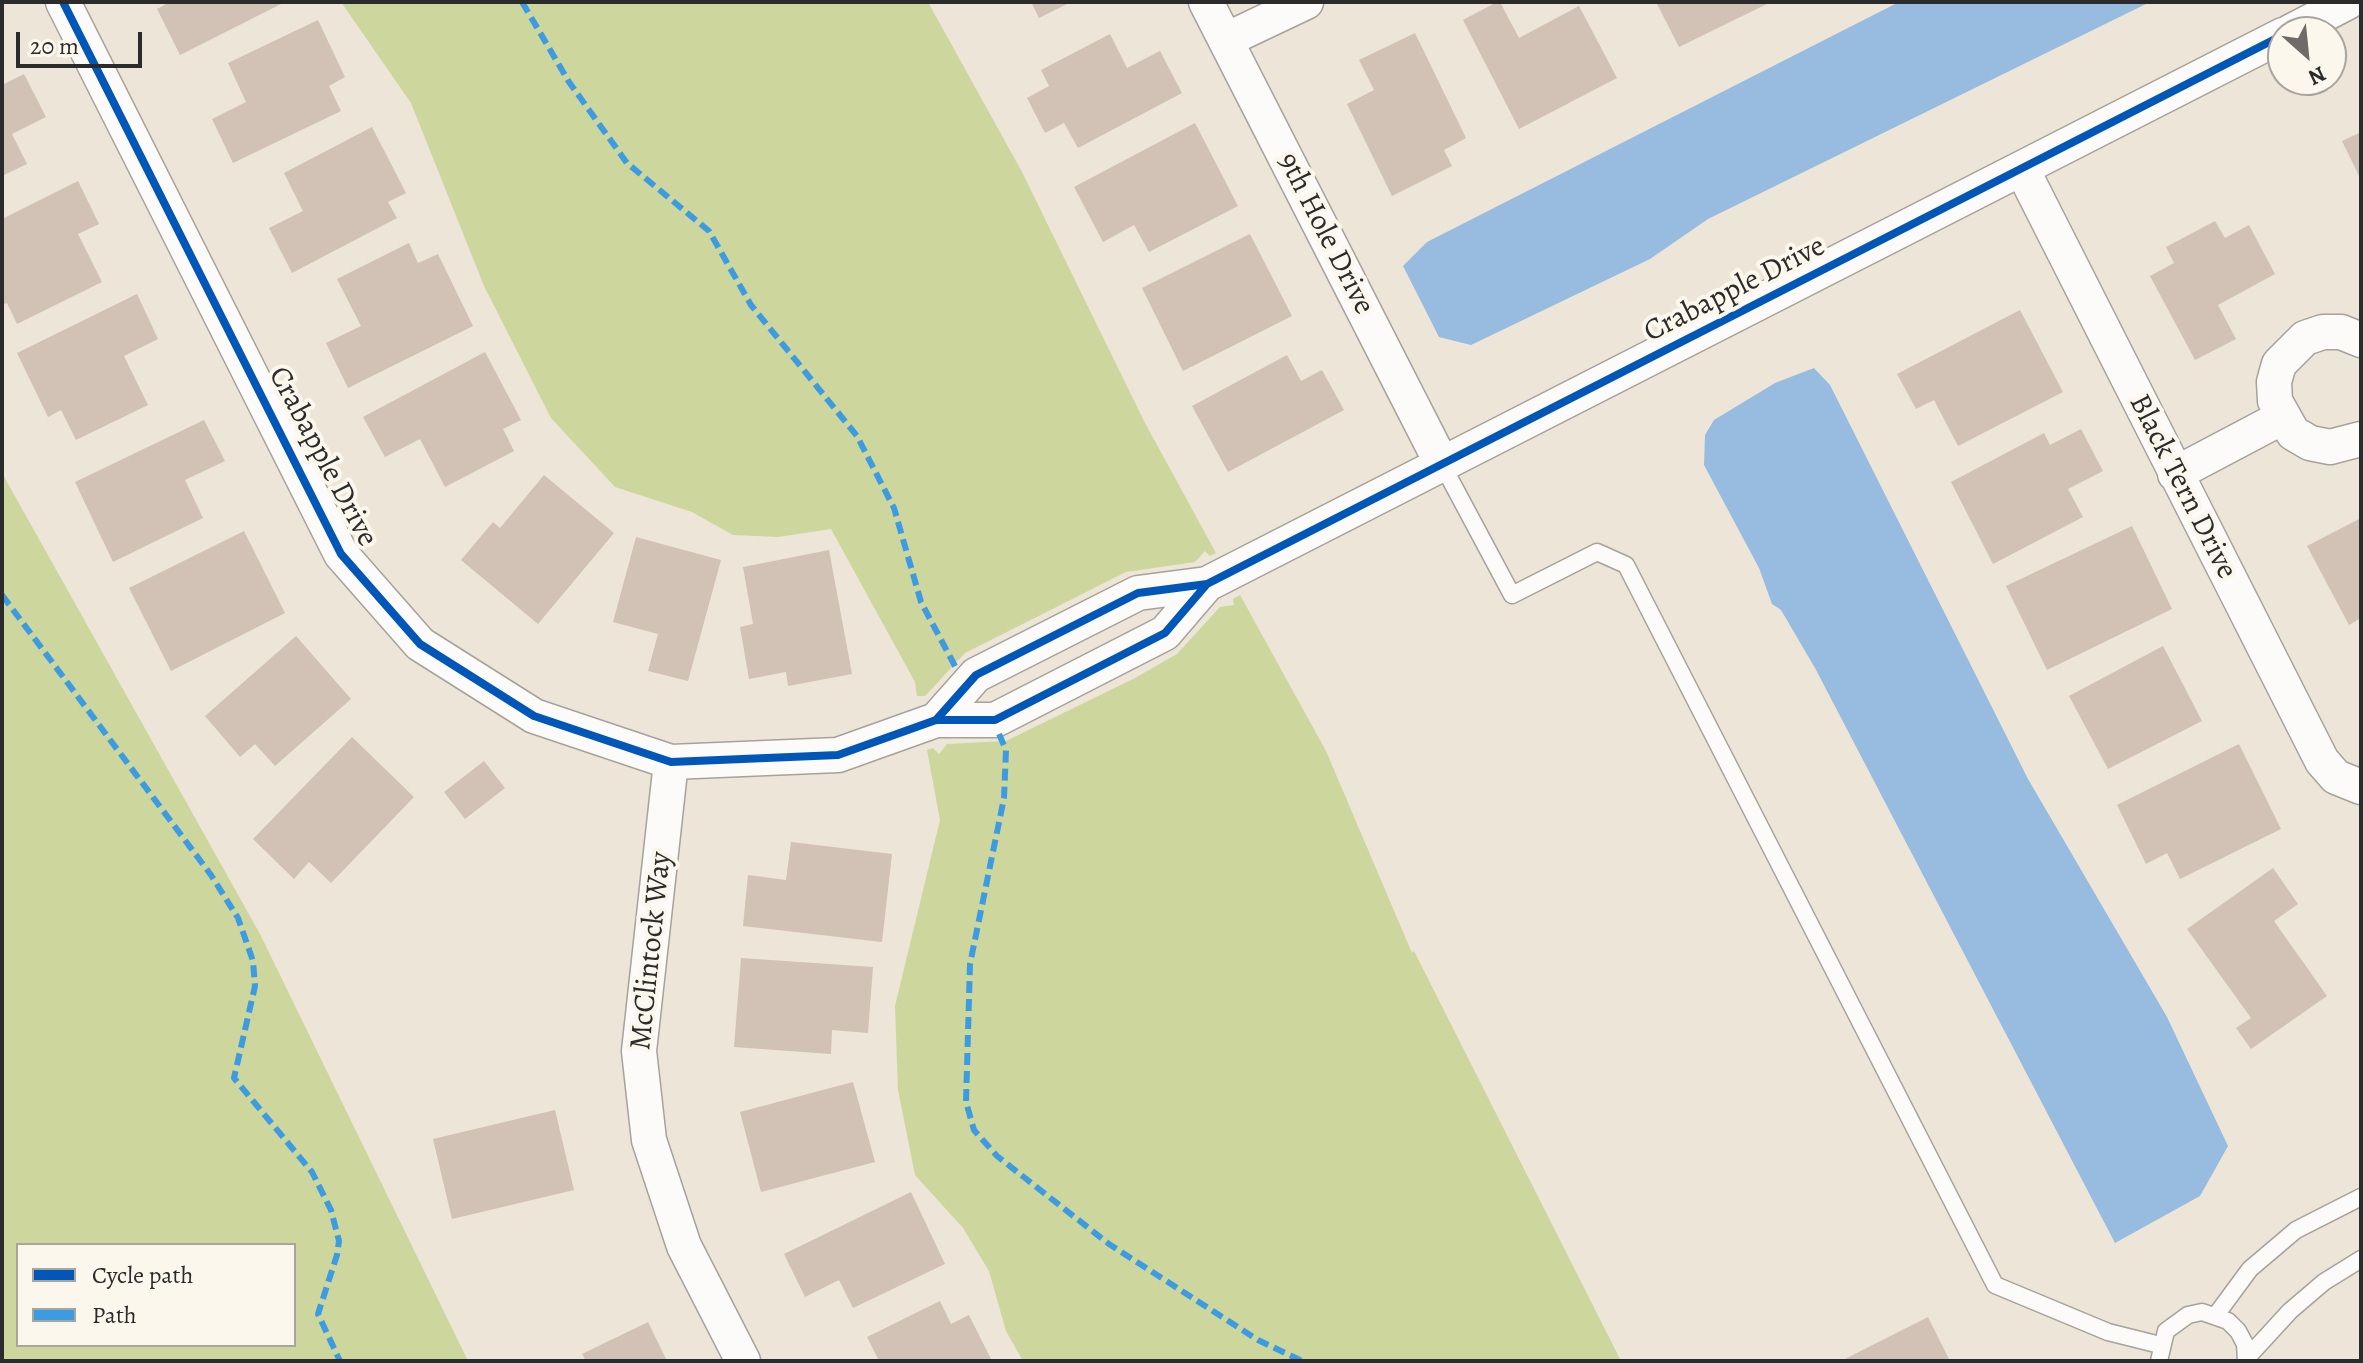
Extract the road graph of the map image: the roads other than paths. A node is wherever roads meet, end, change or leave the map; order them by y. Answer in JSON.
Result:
{"nodes":[{"id":1,"x":63,"y":2,"type":"edge"},
{"id":2,"x":1206,"y":2,"type":"edge"},
{"id":3,"x":1306,"y":2,"type":"edge"},
{"id":4,"x":2348,"y":2,"type":"edge"},
{"id":5,"x":2321,"y":16,"type":"edge"},
{"id":6,"x":1226,"y":40,"type":"junction"},
{"id":7,"x":2267,"y":43,"type":"edge"},
{"id":8,"x":2022,"y":169,"type":"junction"},
{"id":9,"x":2361,"y":340,"type":"edge"},
{"id":10,"x":2281,"y":418,"type":"junction"},
{"id":11,"x":2361,"y":439,"type":"edge"},
{"id":12,"x":1443,"y":466,"type":"junction"},
{"id":13,"x":2175,"y":474,"type":"junction"},
{"id":14,"x":1207,"y":584,"type":"junction"},
{"id":15,"x":936,"y":720,"type":"junction"},
{"id":16,"x":671,"y":762,"type":"junction"},
{"id":17,"x":2361,"y":787,"type":"edge"},
{"id":18,"x":2361,"y":1197,"type":"edge"},
{"id":19,"x":2361,"y":1259,"type":"edge"},
{"id":20,"x":2216,"y":1315,"type":"junction"},
{"id":21,"x":2160,"y":1353,"type":"edge"},
{"id":22,"x":2246,"y":1360,"type":"edge"},
{"id":23,"x":743,"y":1361,"type":"edge"}],
"edges":[{"from":1,"to":16,"type":"street","name":"Crabapple Drive"},
{"from":2,"to":6,"type":"street","name":"9th Hole Drive"},
{"from":3,"to":6,"type":"street"},
{"from":4,"to":5,"type":"street"},
{"from":6,"to":12,"type":"street","name":"9th Hole Drive"},
{"from":7,"to":8,"type":"street","name":"Crabapple Drive"},
{"from":8,"to":12,"type":"street","name":"Crabapple Drive"},
{"from":8,"to":13,"type":"street","name":"Black Tern Drive"},
{"from":9,"to":10,"type":"street"},
{"from":10,"to":11,"type":"street"},
{"from":10,"to":13,"type":"street"},
{"from":12,"to":14,"type":"street","name":"Crabapple Drive"},
{"from":12,"to":21,"type":"lane"},
{"from":13,"to":17,"type":"street","name":"Black Tern Drive"},
{"from":14,"to":15,"type":"street","name":"Crabapple Drive"},
{"from":14,"to":15,"type":"street","name":"Crabapple Drive"},
{"from":15,"to":16,"type":"street","name":"Crabapple Drive"},
{"from":16,"to":23,"type":"street","name":"McClintock Way"},
{"from":18,"to":20,"type":"lane"},
{"from":19,"to":22,"type":"lane"},
{"from":20,"to":21,"type":"lane"},
{"from":20,"to":22,"type":"lane"}]}
